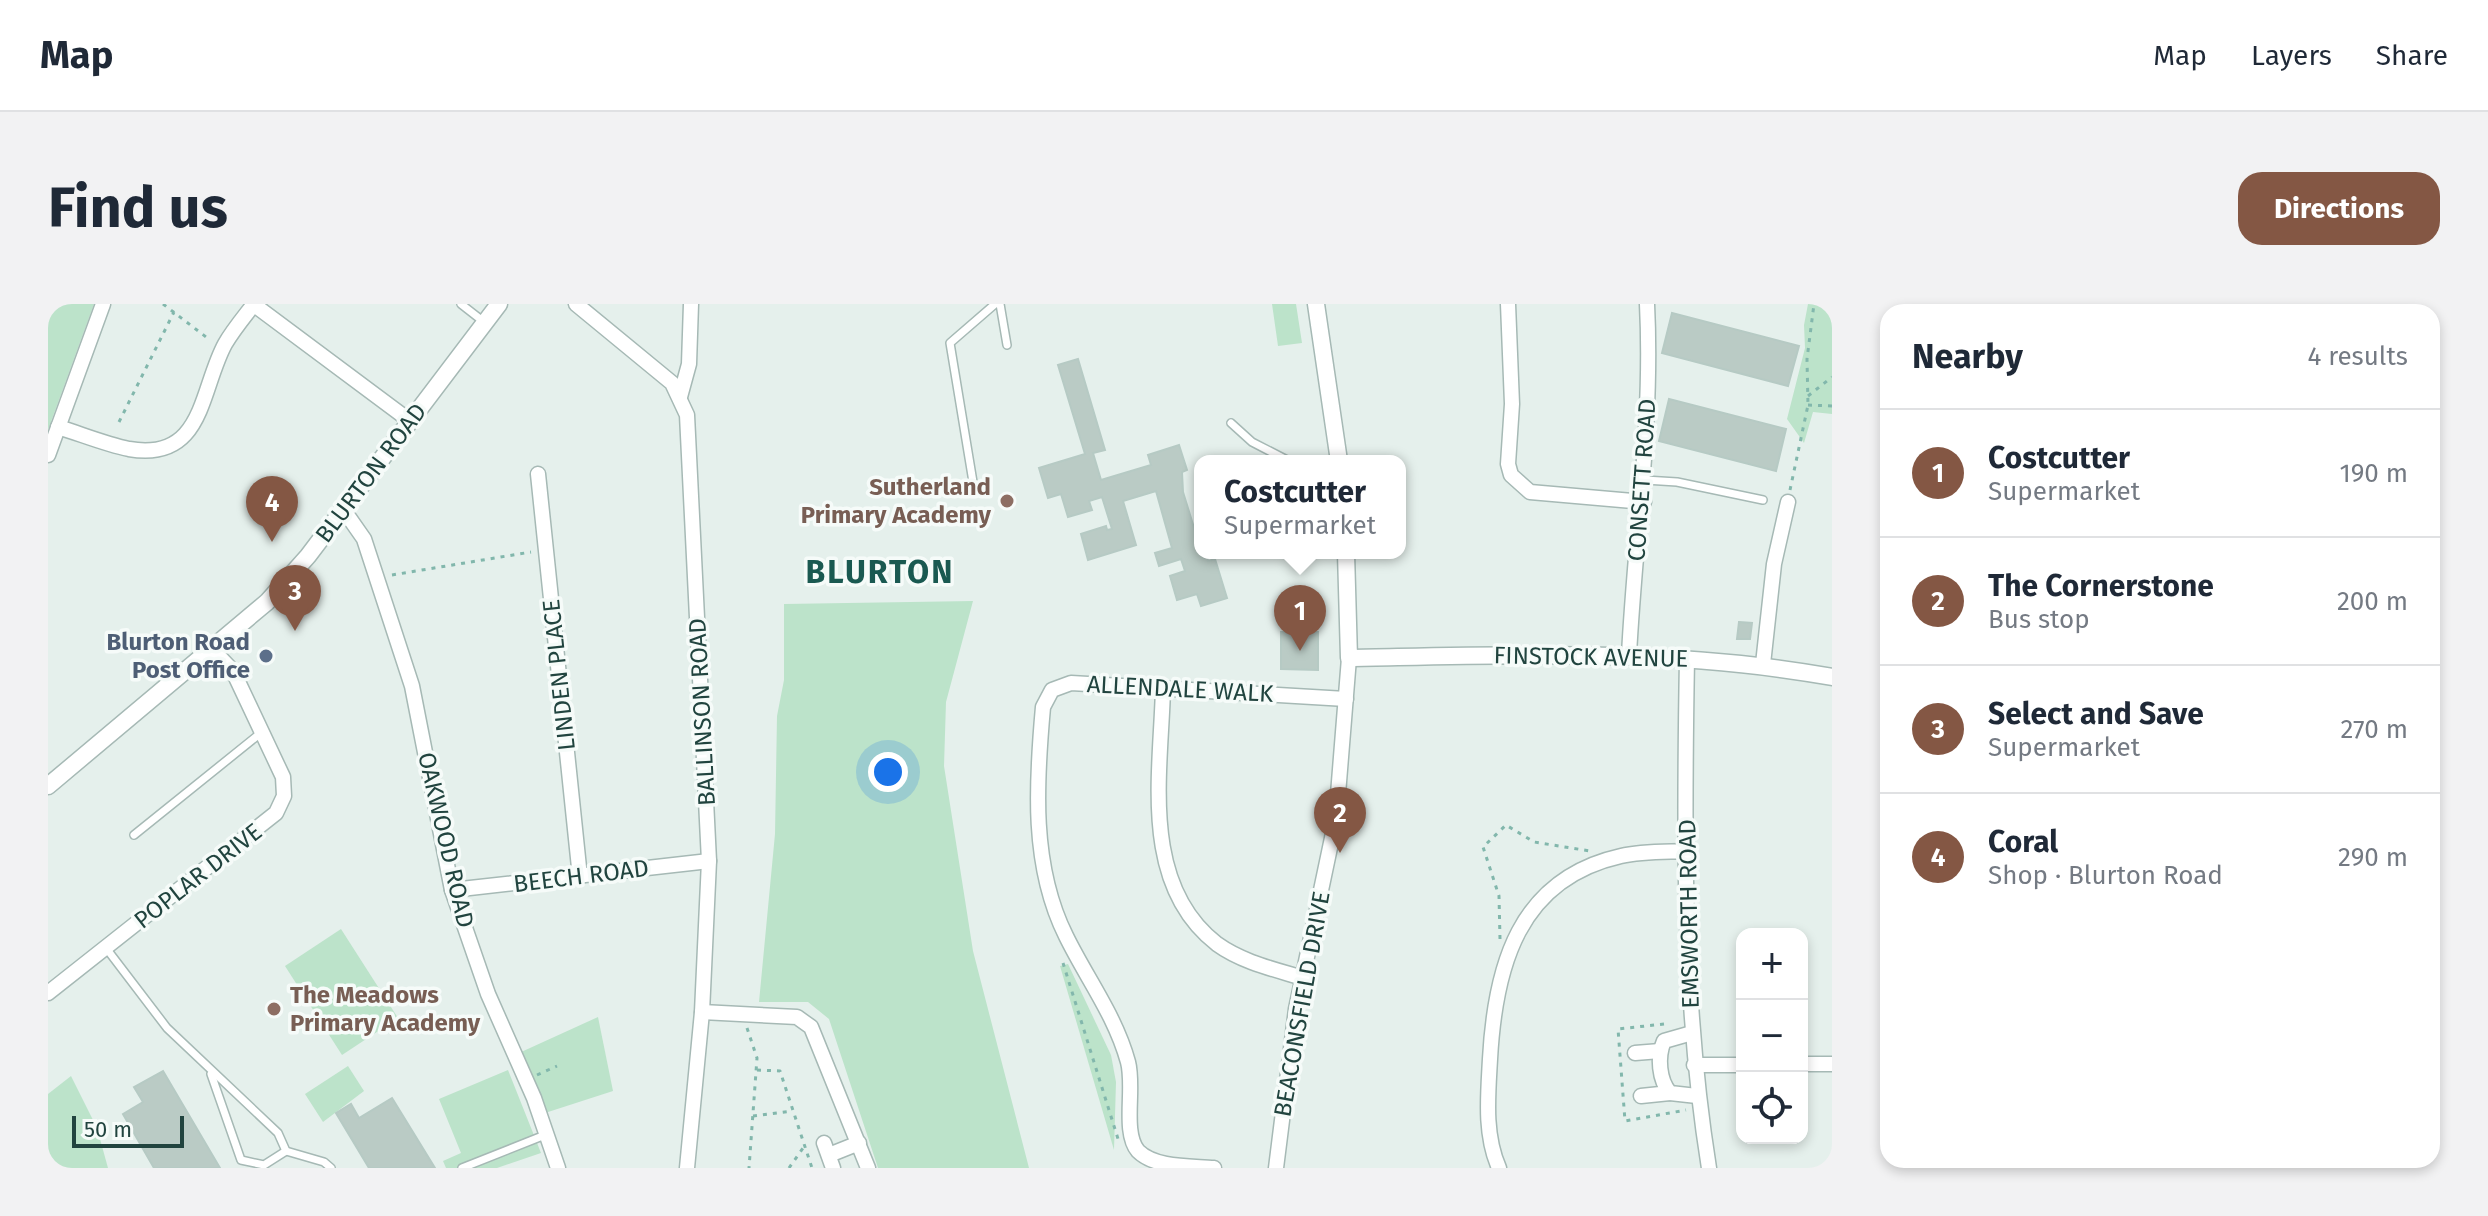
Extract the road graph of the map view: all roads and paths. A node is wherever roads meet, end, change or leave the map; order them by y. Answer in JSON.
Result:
{"nodes":[{"id":1,"x":103,"y":304,"type":"edge"},
{"id":2,"x":163,"y":304,"type":"edge"},
{"id":3,"x":254,"y":304,"type":"edge"},
{"id":4,"x":461,"y":304,"type":"edge"},
{"id":5,"x":499,"y":304,"type":"edge"},
{"id":6,"x":576,"y":304,"type":"edge"},
{"id":7,"x":691,"y":304,"type":"edge"},
{"id":8,"x":998,"y":304,"type":"edge"},
{"id":9,"x":1316,"y":304,"type":"edge"},
{"id":10,"x":1508,"y":304,"type":"edge"},
{"id":11,"x":1647,"y":304,"type":"edge"},
{"id":12,"x":1814,"y":304,"type":"edge"},
{"id":13,"x":174,"y":312,"type":"junction"},
{"id":14,"x":486,"y":323,"type":"junction"},
{"id":15,"x":1007,"y":345,"type":"dead end"},
{"id":16,"x":223,"y":350,"type":"junction"},
{"id":17,"x":1832,"y":377,"type":"edge"},
{"id":18,"x":1808,"y":396,"type":"junction"},
{"id":19,"x":680,"y":397,"type":"junction"},
{"id":20,"x":1808,"y":405,"type":"junction"},
{"id":21,"x":1832,"y":406,"type":"edge"},
{"id":22,"x":410,"y":421,"type":"junction"},
{"id":23,"x":119,"y":422,"type":"dead end"},
{"id":24,"x":1231,"y":423,"type":"dead end"},
{"id":25,"x":58,"y":427,"type":"junction"},
{"id":26,"x":48,"y":455,"type":"edge"},
{"id":27,"x":1277,"y":455,"type":"edge"},
{"id":28,"x":1338,"y":455,"type":"edge"},
{"id":29,"x":538,"y":474,"type":"dead end"},
{"id":30,"x":1645,"y":480,"type":"junction"},
{"id":31,"x":974,"y":488,"type":"dead end"},
{"id":32,"x":1763,"y":500,"type":"dead end"},
{"id":33,"x":1644,"y":502,"type":"junction"},
{"id":34,"x":1788,"y":502,"type":"joint"},
{"id":35,"x":343,"y":509,"type":"junction"},
{"id":36,"x":546,"y":550,"type":"junction"},
{"id":37,"x":1346,"y":559,"type":"edge"},
{"id":38,"x":377,"y":580,"type":"junction"},
{"id":39,"x":212,"y":649,"type":"junction"},
{"id":40,"x":1629,"y":655,"type":"junction"},
{"id":41,"x":1349,"y":658,"type":"junction"},
{"id":42,"x":1687,"y":658,"type":"junction"},
{"id":43,"x":1763,"y":664,"type":"junction"},
{"id":44,"x":1832,"y":677,"type":"edge"},
{"id":45,"x":1163,"y":688,"type":"junction"},
{"id":46,"x":1346,"y":699,"type":"junction"},
{"id":47,"x":262,"y":732,"type":"junction"},
{"id":48,"x":48,"y":786,"type":"edge"},
{"id":49,"x":134,"y":835,"type":"dead end"},
{"id":50,"x":1688,"y":851,"type":"junction"},
{"id":51,"x":1592,"y":852,"type":"dead end"},
{"id":52,"x":709,"y":861,"type":"junction"},
{"id":53,"x":580,"y":877,"type":"junction"},
{"id":54,"x":452,"y":890,"type":"junction"},
{"id":55,"x":1500,"y":942,"type":"dead end"},
{"id":56,"x":106,"y":948,"type":"junction"},
{"id":57,"x":1060,"y":953,"type":"dead end"},
{"id":58,"x":1303,"y":978,"type":"junction"},
{"id":59,"x":48,"y":993,"type":"edge"},
{"id":60,"x":702,"y":1012,"type":"junction"},
{"id":61,"x":741,"y":1013,"type":"junction"},
{"id":62,"x":1692,"y":1028,"type":"junction"},
{"id":63,"x":1660,"y":1051,"type":"junction"},
{"id":64,"x":1635,"y":1053,"type":"dead end"},
{"id":65,"x":1808,"y":1064,"type":"edge"},
{"id":66,"x":1832,"y":1064,"type":"edge"},
{"id":67,"x":1694,"y":1065,"type":"junction"},
{"id":68,"x":1736,"y":1065,"type":"edge"},
{"id":69,"x":557,"y":1066,"type":"dead end"},
{"id":70,"x":757,"y":1070,"type":"junction"},
{"id":71,"x":211,"y":1073,"type":"junction"},
{"id":72,"x":526,"y":1079,"type":"junction"},
{"id":73,"x":1670,"y":1093,"type":"junction"},
{"id":74,"x":1641,"y":1096,"type":"dead end"},
{"id":75,"x":1698,"y":1102,"type":"junction"},
{"id":76,"x":792,"y":1111,"type":"junction"},
{"id":77,"x":753,"y":1116,"type":"junction"},
{"id":78,"x":547,"y":1134,"type":"junction"},
{"id":79,"x":859,"y":1143,"type":"junction"},
{"id":80,"x":804,"y":1147,"type":"junction"},
{"id":81,"x":1137,"y":1150,"type":"junction"},
{"id":82,"x":286,"y":1151,"type":"junction"},
{"id":83,"x":829,"y":1155,"type":"edge"},
{"id":84,"x":331,"y":1168,"type":"edge"},
{"id":85,"x":462,"y":1168,"type":"edge"},
{"id":86,"x":558,"y":1168,"type":"edge"},
{"id":87,"x":687,"y":1168,"type":"edge"},
{"id":88,"x":749,"y":1168,"type":"edge"},
{"id":89,"x":789,"y":1168,"type":"edge"},
{"id":90,"x":812,"y":1168,"type":"edge"},
{"id":91,"x":868,"y":1168,"type":"edge"},
{"id":92,"x":1214,"y":1168,"type":"edge"},
{"id":93,"x":1276,"y":1168,"type":"edge"},
{"id":94,"x":1499,"y":1168,"type":"edge"},
{"id":95,"x":1709,"y":1168,"type":"edge"}],
"edges":[{"from":1,"to":25,"type":"street"},
{"from":2,"to":13,"type":"path"},
{"from":3,"to":16,"type":"street"},
{"from":3,"to":22,"type":"street"},
{"from":4,"to":14,"type":"lane"},
{"from":5,"to":14,"type":"street","name":"BLURTON ROAD"},
{"from":6,"to":19,"type":"street","name":"BALLINSON ROAD"},
{"from":7,"to":19,"type":"street"},
{"from":8,"to":15,"type":"lane"},
{"from":8,"to":31,"type":"lane"},
{"from":9,"to":28,"type":"street"},
{"from":10,"to":33,"type":"street"},
{"from":11,"to":30,"type":"street","name":"CONSETT ROAD"},
{"from":12,"to":18,"type":"path"},
{"from":13,"to":16,"type":"path"},
{"from":13,"to":23,"type":"path"},
{"from":14,"to":22,"type":"street","name":"BLURTON ROAD"},
{"from":16,"to":25,"type":"street"},
{"from":17,"to":18,"type":"path"},
{"from":18,"to":20,"type":"path"},
{"from":19,"to":52,"type":"street","name":"BALLINSON ROAD"},
{"from":20,"to":21,"type":"path"},
{"from":20,"to":34,"type":"path"},
{"from":22,"to":35,"type":"street","name":"BLURTON ROAD"},
{"from":24,"to":27,"type":"lane"},
{"from":25,"to":26,"type":"street"},
{"from":29,"to":36,"type":"street","name":"LINDEN PLACE"},
{"from":30,"to":32,"type":"lane"},
{"from":30,"to":33,"type":"street","name":"CONSETT ROAD"},
{"from":33,"to":40,"type":"street","name":"CONSETT ROAD"},
{"from":34,"to":43,"type":"street"},
{"from":35,"to":38,"type":"street","name":"OAKWOOD ROAD"},
{"from":35,"to":39,"type":"street","name":"BLURTON ROAD"},
{"from":36,"to":38,"type":"path"},
{"from":36,"to":53,"type":"street","name":"LINDEN PLACE"},
{"from":37,"to":41,"type":"street","name":"BEACONSFIELD DRIVE"},
{"from":38,"to":54,"type":"street","name":"OAKWOOD ROAD"},
{"from":39,"to":47,"type":"street","name":"POPLAR DRIVE"},
{"from":39,"to":48,"type":"street","name":"BLURTON ROAD"},
{"from":40,"to":41,"type":"street","name":"FINSTOCK AVENUE"},
{"from":40,"to":42,"type":"street","name":"FINSTOCK AVENUE"},
{"from":41,"to":46,"type":"street","name":"BEACONSFIELD DRIVE"},
{"from":42,"to":43,"type":"street","name":"FINSTOCK AVENUE"},
{"from":42,"to":50,"type":"street","name":"EMSWORTH ROAD"},
{"from":43,"to":44,"type":"street","name":"FINSTOCK AVENUE"},
{"from":45,"to":46,"type":"street","name":"ALLENDALE WALK"},
{"from":45,"to":58,"type":"street"},
{"from":45,"to":81,"type":"street","name":"ALLENDALE WALK"},
{"from":46,"to":58,"type":"street","name":"BEACONSFIELD DRIVE"},
{"from":47,"to":49,"type":"lane"},
{"from":47,"to":56,"type":"street","name":"POPLAR DRIVE"},
{"from":50,"to":62,"type":"street","name":"EMSWORTH ROAD"},
{"from":50,"to":94,"type":"street"},
{"from":51,"to":55,"type":"path"},
{"from":52,"to":53,"type":"street","name":"BEECH ROAD"},
{"from":52,"to":60,"type":"street","name":"BALLINSON ROAD"},
{"from":53,"to":54,"type":"street","name":"BEECH ROAD"},
{"from":54,"to":72,"type":"street","name":"OAKWOOD ROAD"},
{"from":56,"to":59,"type":"street","name":"POPLAR DRIVE"},
{"from":56,"to":71,"type":"lane"},
{"from":57,"to":81,"type":"path"},
{"from":58,"to":93,"type":"street","name":"BEACONSFIELD DRIVE"},
{"from":60,"to":61,"type":"street"},
{"from":60,"to":87,"type":"street","name":"BALLINSON ROAD"},
{"from":61,"to":70,"type":"path"},
{"from":61,"to":79,"type":"street"},
{"from":62,"to":63,"type":"street"},
{"from":62,"to":67,"type":"street","name":"EMSWORTH ROAD"},
{"from":62,"to":75,"type":"path"},
{"from":63,"to":64,"type":"street"},
{"from":63,"to":73,"type":"street"},
{"from":65,"to":66,"type":"street"},
{"from":67,"to":68,"type":"street"},
{"from":67,"to":75,"type":"street","name":"EMSWORTH ROAD"},
{"from":69,"to":72,"type":"path"},
{"from":70,"to":76,"type":"path"},
{"from":70,"to":77,"type":"path"},
{"from":71,"to":82,"type":"lane"},
{"from":71,"to":82,"type":"lane"},
{"from":72,"to":78,"type":"street","name":"OAKWOOD ROAD"},
{"from":73,"to":74,"type":"street"},
{"from":73,"to":75,"type":"street"},
{"from":75,"to":95,"type":"street","name":"EMSWORTH ROAD"},
{"from":76,"to":77,"type":"path"},
{"from":76,"to":80,"type":"path"},
{"from":77,"to":88,"type":"path"},
{"from":78,"to":85,"type":"lane"},
{"from":78,"to":86,"type":"street","name":"OAKWOOD ROAD"},
{"from":79,"to":83,"type":"street"},
{"from":79,"to":91,"type":"street"},
{"from":80,"to":89,"type":"path"},
{"from":80,"to":90,"type":"path"},
{"from":81,"to":92,"type":"street"},
{"from":82,"to":84,"type":"lane"}]}
